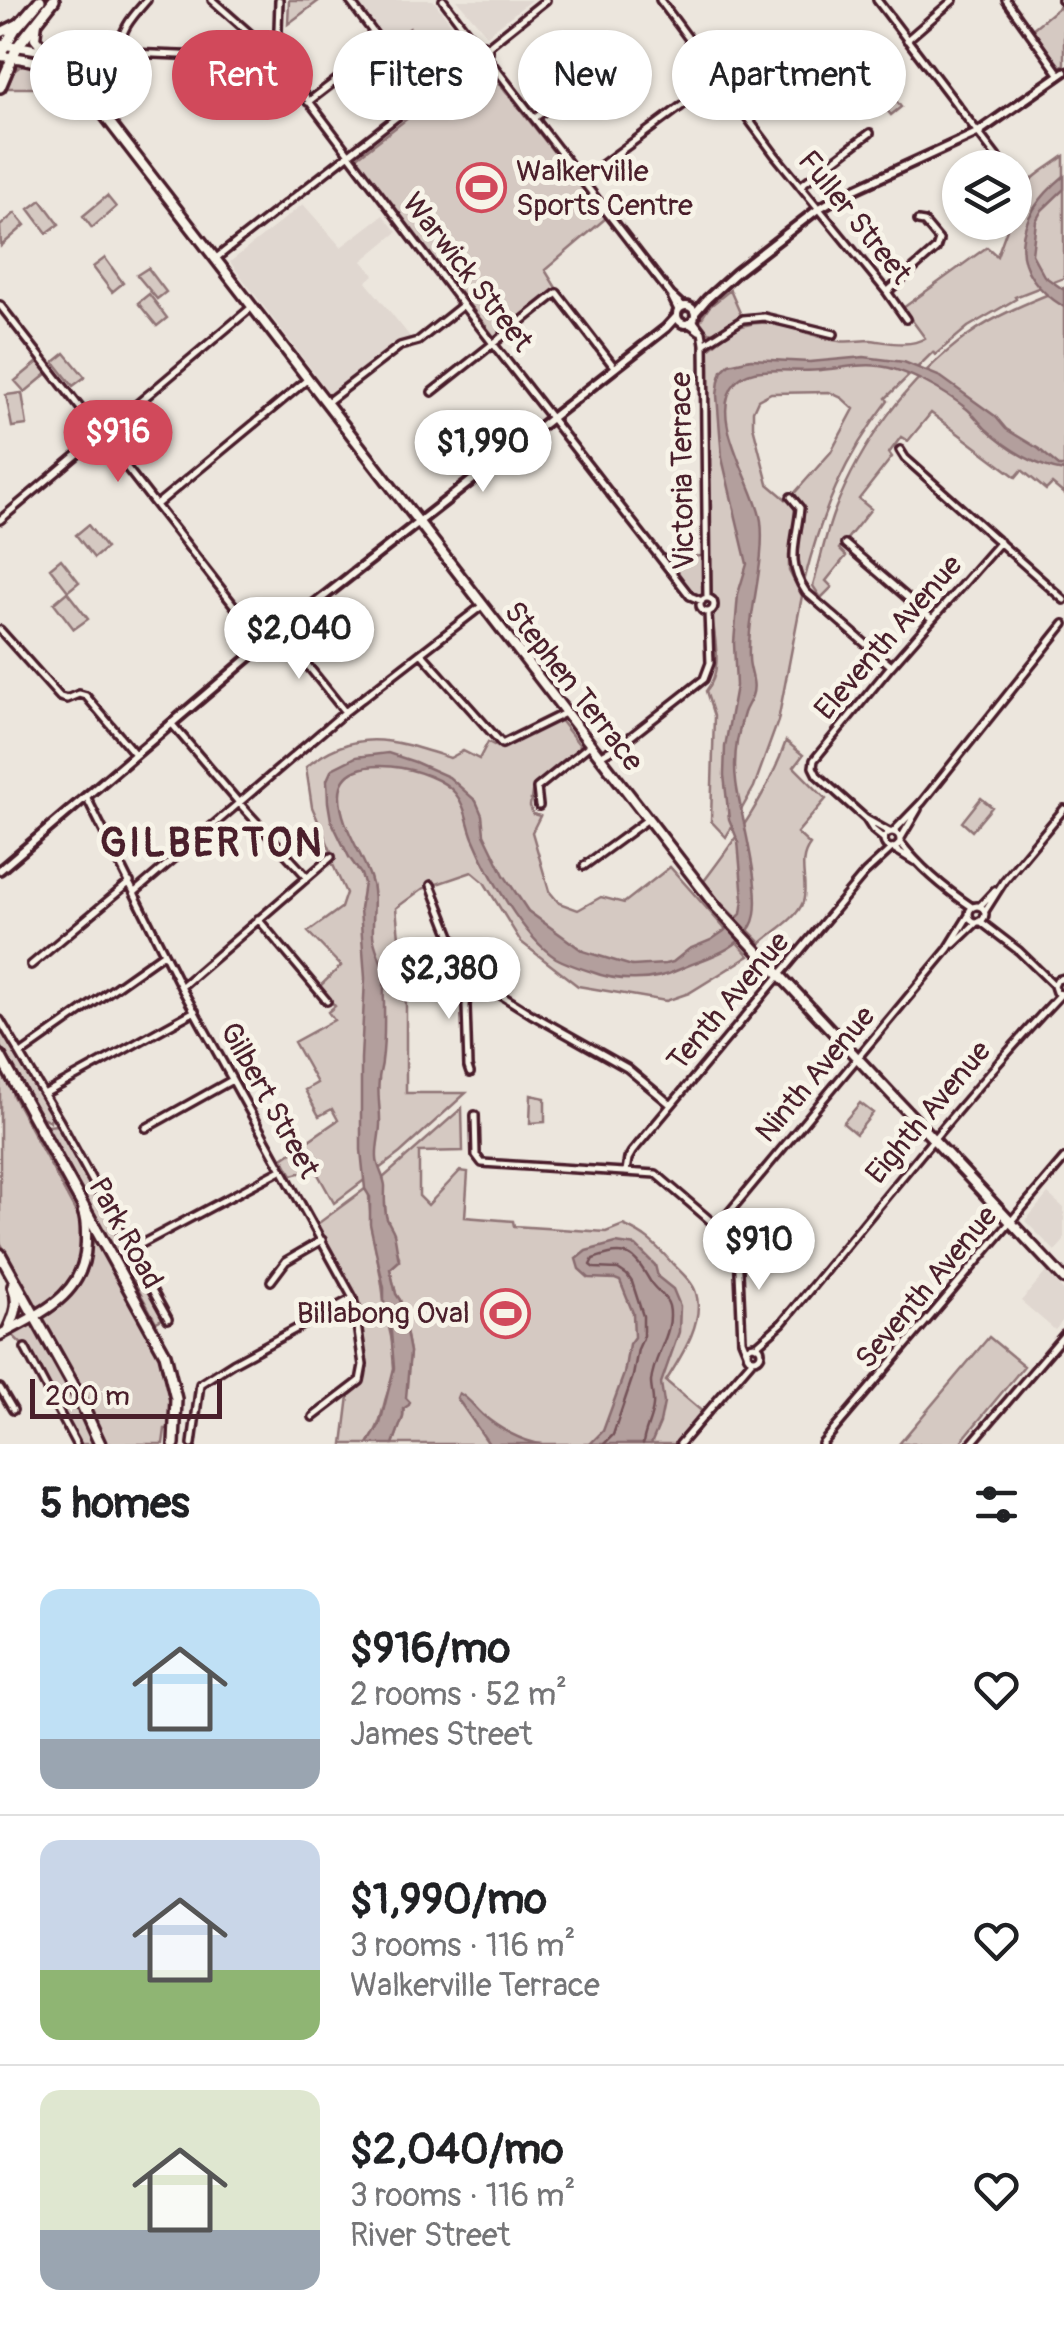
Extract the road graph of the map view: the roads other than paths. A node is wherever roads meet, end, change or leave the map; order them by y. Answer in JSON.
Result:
{"nodes":[{"id":1,"x":40,"y":0,"type":"edge"},
{"id":2,"x":54,"y":0,"type":"edge"},
{"id":3,"x":147,"y":0,"type":"edge"},
{"id":4,"x":212,"y":0,"type":"edge"},
{"id":5,"x":280,"y":0,"type":"edge"},
{"id":6,"x":349,"y":0,"type":"edge"},
{"id":7,"x":443,"y":0,"type":"edge"},
{"id":8,"x":546,"y":0,"type":"edge"},
{"id":9,"x":660,"y":0,"type":"edge"},
{"id":10,"x":877,"y":0,"type":"edge"},
{"id":11,"x":953,"y":0,"type":"edge"},
{"id":12,"x":1006,"y":0,"type":"edge"},
{"id":13,"x":38,"y":19,"type":"junction"},
{"id":14,"x":19,"y":24,"type":"junction"},
{"id":15,"x":36,"y":30,"type":"edge"},
{"id":16,"x":125,"y":30,"type":"edge"},
{"id":17,"x":246,"y":30,"type":"edge"},
{"id":18,"x":278,"y":30,"type":"edge"},
{"id":19,"x":466,"y":30,"type":"edge"},
{"id":20,"x":683,"y":30,"type":"edge"},
{"id":21,"x":0,"y":33,"type":"edge"},
{"id":22,"x":498,"y":39,"type":"edge"},
{"id":23,"x":907,"y":40,"type":"junction"},
{"id":24,"x":1,"y":50,"type":"edge"},
{"id":25,"x":15,"y":52,"type":"junction"},
{"id":26,"x":30,"y":52,"type":"edge"},
{"id":27,"x":30,"y":58,"type":"edge"},
{"id":28,"x":498,"y":71,"type":"edge"},
{"id":29,"x":1062,"y":73,"type":"edge"},
{"id":30,"x":0,"y":87,"type":"edge"},
{"id":31,"x":518,"y":96,"type":"edge"},
{"id":32,"x":313,"y":98,"type":"edge"},
{"id":33,"x":313,"y":108,"type":"edge"},
{"id":34,"x":672,"y":113,"type":"edge"},
{"id":35,"x":108,"y":120,"type":"edge"},
{"id":36,"x":393,"y":120,"type":"edge"},
{"id":37,"x":537,"y":120,"type":"edge"},
{"id":38,"x":750,"y":120,"type":"edge"},
{"id":39,"x":977,"y":133,"type":"junction"},
{"id":40,"x":870,"y":134,"type":"dead end"},
{"id":41,"x":991,"y":150,"type":"edge"},
{"id":42,"x":349,"y":154,"type":"junction"},
{"id":43,"x":583,"y":179,"type":"junction"},
{"id":44,"x":800,"y":186,"type":"junction"},
{"id":45,"x":818,"y":209,"type":"junction"},
{"id":46,"x":918,"y":221,"type":"dead end"},
{"id":47,"x":215,"y":259,"type":"junction"},
{"id":48,"x":887,"y":292,"type":"junction"},
{"id":49,"x":0,"y":305,"type":"edge"},
{"id":50,"x":463,"y":305,"type":"junction"},
{"id":51,"x":252,"y":308,"type":"junction"},
{"id":52,"x":686,"y":315,"type":"junction"},
{"id":53,"x":906,"y":318,"type":"dead end"},
{"id":54,"x":834,"y":334,"type":"dead end"},
{"id":55,"x":493,"y":342,"type":"junction"},
{"id":56,"x":704,"y":344,"type":"junction"},
{"id":57,"x":615,"y":368,"type":"junction"},
{"id":58,"x":308,"y":379,"type":"junction"},
{"id":59,"x":432,"y":392,"type":"dead end"},
{"id":60,"x":326,"y":402,"type":"junction"},
{"id":61,"x":552,"y":418,"type":"junction"},
{"id":62,"x":100,"y":434,"type":"junction"},
{"id":63,"x":900,"y":450,"type":"dead end"},
{"id":64,"x":792,"y":498,"type":"dead end"},
{"id":65,"x":156,"y":505,"type":"junction"},
{"id":66,"x":0,"y":520,"type":"edge"},
{"id":67,"x":419,"y":522,"type":"junction"},
{"id":68,"x":1000,"y":542,"type":"junction"},
{"id":69,"x":845,"y":544,"type":"dead end"},
{"id":70,"x":1064,"y":598,"type":"edge"},
{"id":71,"x":704,"y":599,"type":"junction"},
{"id":72,"x":483,"y":605,"type":"junction"},
{"id":73,"x":932,"y":618,"type":"junction"},
{"id":74,"x":1062,"y":628,"type":"edge"},
{"id":75,"x":0,"y":630,"type":"edge"},
{"id":76,"x":280,"y":631,"type":"junction"},
{"id":77,"x":264,"y":644,"type":"junction"},
{"id":78,"x":421,"y":653,"type":"junction"},
{"id":79,"x":891,"y":666,"type":"junction"},
{"id":80,"x":345,"y":712,"type":"junction"},
{"id":81,"x":566,"y":712,"type":"junction"},
{"id":82,"x":172,"y":723,"type":"junction"},
{"id":83,"x":591,"y":744,"type":"junction"},
{"id":84,"x":134,"y":754,"type":"junction"},
{"id":85,"x":600,"y":756,"type":"junction"},
{"id":86,"x":86,"y":796,"type":"junction"},
{"id":87,"x":922,"y":802,"type":"junction"},
{"id":88,"x":240,"y":804,"type":"junction"},
{"id":89,"x":539,"y":806,"type":"dead end"},
{"id":90,"x":1064,"y":809,"type":"edge"},
{"id":91,"x":648,"y":818,"type":"junction"},
{"id":92,"x":866,"y":819,"type":"junction"},
{"id":93,"x":891,"y":832,"type":"junction"},
{"id":94,"x":900,"y":840,"type":"junction"},
{"id":95,"x":884,"y":841,"type":"junction"},
{"id":96,"x":893,"y":848,"type":"junction"},
{"id":97,"x":331,"y":857,"type":"dead end"},
{"id":98,"x":917,"y":862,"type":"junction"},
{"id":99,"x":873,"y":863,"type":"junction"},
{"id":100,"x":584,"y":866,"type":"dead end"},
{"id":101,"x":0,"y":870,"type":"edge"},
{"id":102,"x":306,"y":877,"type":"junction"},
{"id":103,"x":130,"y":882,"type":"junction"},
{"id":104,"x":431,"y":885,"type":"dead end"},
{"id":105,"x":136,"y":892,"type":"junction"},
{"id":106,"x":977,"y":911,"type":"junction"},
{"id":107,"x":258,"y":919,"type":"junction"},
{"id":108,"x":978,"y":922,"type":"junction"},
{"id":109,"x":1006,"y":941,"type":"junction"},
{"id":110,"x":948,"y":949,"type":"junction"},
{"id":111,"x":164,"y":954,"type":"junction"},
{"id":112,"x":31,"y":966,"type":"dead end"},
{"id":113,"x":780,"y":974,"type":"junction"},
{"id":114,"x":480,"y":982,"type":"junction"},
{"id":115,"x":182,"y":986,"type":"junction"},
{"id":116,"x":1059,"y":987,"type":"edge"},
{"id":117,"x":327,"y":1001,"type":"dead end"},
{"id":118,"x":195,"y":1012,"type":"junction"},
{"id":119,"x":0,"y":1020,"type":"edge"},
{"id":120,"x":21,"y":1054,"type":"junction"},
{"id":121,"x":0,"y":1056,"type":"edge"},
{"id":122,"x":857,"y":1058,"type":"junction"},
{"id":123,"x":470,"y":1073,"type":"dead end"},
{"id":124,"x":232,"y":1080,"type":"junction"},
{"id":125,"x":44,"y":1094,"type":"junction"},
{"id":126,"x":670,"y":1104,"type":"junction"},
{"id":127,"x":475,"y":1115,"type":"dead end"},
{"id":128,"x":146,"y":1128,"type":"dead end"},
{"id":129,"x":935,"y":1140,"type":"junction"},
{"id":130,"x":1064,"y":1159,"type":"edge"},
{"id":131,"x":281,"y":1170,"type":"junction"},
{"id":132,"x":626,"y":1171,"type":"junction"},
{"id":133,"x":73,"y":1188,"type":"junction"},
{"id":134,"x":1012,"y":1221,"type":"junction"},
{"id":135,"x":717,"y":1227,"type":"junction"},
{"id":136,"x":322,"y":1240,"type":"junction"},
{"id":137,"x":130,"y":1250,"type":"junction"},
{"id":138,"x":0,"y":1255,"type":"edge"},
{"id":139,"x":1064,"y":1279,"type":"edge"},
{"id":140,"x":270,"y":1281,"type":"dead end"},
{"id":141,"x":353,"y":1298,"type":"junction"},
{"id":142,"x":36,"y":1315,"type":"junction"},
{"id":143,"x":168,"y":1319,"type":"dead end"},
{"id":144,"x":4,"y":1332,"type":"edge"},
{"id":145,"x":1064,"y":1333,"type":"edge"},
{"id":146,"x":25,"y":1348,"type":"dead end"},
{"id":147,"x":753,"y":1351,"type":"junction"},
{"id":148,"x":0,"y":1388,"type":"edge"},
{"id":149,"x":13,"y":1410,"type":"dead end"},
{"id":150,"x":313,"y":1417,"type":"dead end"},
{"id":151,"x":76,"y":1444,"type":"edge"},
{"id":152,"x":100,"y":1444,"type":"edge"},
{"id":153,"x":174,"y":1444,"type":"edge"},
{"id":154,"x":192,"y":1444,"type":"edge"},
{"id":155,"x":680,"y":1444,"type":"edge"},
{"id":156,"x":822,"y":1444,"type":"edge"},
{"id":157,"x":971,"y":1444,"type":"edge"}],
"edges":[{"from":1,"to":14,"type":"highway"},
{"from":2,"to":13,"type":"highway"},
{"from":3,"to":16,"type":"street"},
{"from":4,"to":17,"type":"street"},
{"from":5,"to":18,"type":"street"},
{"from":6,"to":32,"type":"street"},
{"from":7,"to":19,"type":"street"},
{"from":8,"to":22,"type":"street"},
{"from":9,"to":20,"type":"street","name":"Fuller Street"},
{"from":10,"to":23,"type":"street"},
{"from":11,"to":23,"type":"street"},
{"from":12,"to":29,"type":"street"},
{"from":13,"to":15,"type":"main road"},
{"from":13,"to":25,"type":"highway"},
{"from":14,"to":21,"type":"main road"},
{"from":14,"to":24,"type":"highway"},
{"from":23,"to":39,"type":"street"},
{"from":24,"to":25,"type":"main road"},
{"from":25,"to":26,"type":"main road","name":"Stephen Terrace"},
{"from":25,"to":27,"type":"main road","name":"Stephen Terrace"},
{"from":25,"to":30,"type":"highway"},
{"from":28,"to":31,"type":"street","name":"Victoria Terrace"},
{"from":29,"to":39,"type":"street"},
{"from":33,"to":42,"type":"street","name":"Warwick Street"},
{"from":34,"to":43,"type":"street"},
{"from":35,"to":47,"type":"main road","name":"Stephen Terrace"},
{"from":36,"to":42,"type":"street"},
{"from":37,"to":43,"type":"street","name":"Victoria Terrace"},
{"from":38,"to":44,"type":"street","name":"Fuller Street"},
{"from":39,"to":41,"type":"street"},
{"from":39,"to":45,"type":"street"},
{"from":40,"to":44,"type":"street"},
{"from":42,"to":47,"type":"street"},
{"from":42,"to":50,"type":"street","name":"Warwick Street"},
{"from":43,"to":52,"type":"street","name":"Victoria Terrace"},
{"from":44,"to":45,"type":"street","name":"Fuller Street"},
{"from":45,"to":48,"type":"street","name":"Fuller Street"},
{"from":45,"to":52,"type":"street"},
{"from":46,"to":48,"type":"street"},
{"from":47,"to":51,"type":"main road","name":"Stephen Terrace"},
{"from":48,"to":53,"type":"street","name":"Fuller Street"},
{"from":49,"to":62,"type":"street"},
{"from":50,"to":55,"type":"street","name":"Warwick Street"},
{"from":50,"to":60,"type":"street"},
{"from":51,"to":58,"type":"main road","name":"Stephen Terrace"},
{"from":51,"to":62,"type":"street"},
{"from":52,"to":56,"type":"street","name":"Victoria Terrace"},
{"from":52,"to":57,"type":"street"},
{"from":54,"to":56,"type":"street","name":"Victoria Terrace"},
{"from":55,"to":57,"type":"street"},
{"from":55,"to":59,"type":"street"},
{"from":55,"to":61,"type":"street","name":"Warwick Street"},
{"from":56,"to":71,"type":"street","name":"Victoria Terrace"},
{"from":57,"to":61,"type":"street"},
{"from":58,"to":60,"type":"main road","name":"Stephen Terrace"},
{"from":58,"to":65,"type":"street"},
{"from":60,"to":67,"type":"main road","name":"Stephen Terrace"},
{"from":61,"to":67,"type":"street"},
{"from":61,"to":71,"type":"street","name":"Warwick Street"},
{"from":62,"to":65,"type":"street"},
{"from":62,"to":66,"type":"street"},
{"from":63,"to":68,"type":"street"},
{"from":64,"to":79,"type":"street"},
{"from":65,"to":77,"type":"street"},
{"from":67,"to":72,"type":"main road","name":"Stephen Terrace"},
{"from":67,"to":76,"type":"street"},
{"from":68,"to":70,"type":"street"},
{"from":68,"to":73,"type":"street","name":"Eleventh Avenue"},
{"from":69,"to":73,"type":"street"},
{"from":71,"to":85,"type":"street","name":"Victoria Terrace"},
{"from":72,"to":78,"type":"street"},
{"from":72,"to":81,"type":"main road","name":"Stephen Terrace"},
{"from":73,"to":79,"type":"street","name":"Eleventh Avenue"},
{"from":74,"to":87,"type":"street"},
{"from":75,"to":84,"type":"street"},
{"from":76,"to":77,"type":"street"},
{"from":76,"to":80,"type":"street"},
{"from":77,"to":82,"type":"street"},
{"from":78,"to":80,"type":"street"},
{"from":78,"to":81,"type":"street"},
{"from":79,"to":92,"type":"street","name":"Eleventh Avenue"},
{"from":80,"to":88,"type":"street"},
{"from":81,"to":83,"type":"main road","name":"Stephen Terrace"},
{"from":82,"to":84,"type":"street"},
{"from":82,"to":88,"type":"street"},
{"from":83,"to":85,"type":"main road","name":"Stephen Terrace"},
{"from":83,"to":89,"type":"street"},
{"from":84,"to":86,"type":"street"},
{"from":85,"to":91,"type":"main road","name":"Stephen Terrace"},
{"from":86,"to":101,"type":"street"},
{"from":86,"to":103,"type":"street","name":"Gilbert Street"},
{"from":87,"to":93,"type":"street"},
{"from":87,"to":94,"type":"street"},
{"from":88,"to":102,"type":"street"},
{"from":88,"to":105,"type":"street"},
{"from":90,"to":106,"type":"street","name":"Ninth Avenue"},
{"from":91,"to":100,"type":"street"},
{"from":91,"to":113,"type":"main road","name":"Stephen Terrace"},
{"from":92,"to":93,"type":"street"},
{"from":92,"to":95,"type":"street"},
{"from":93,"to":94,"type":"street"},
{"from":93,"to":95,"type":"street","name":"Tenth Avenue"},
{"from":94,"to":96,"type":"street","name":"Tenth Avenue"},
{"from":94,"to":98,"type":"street"},
{"from":95,"to":96,"type":"street"},
{"from":95,"to":99,"type":"street","name":"Tenth Avenue"},
{"from":96,"to":98,"type":"street"},
{"from":96,"to":99,"type":"street","name":"Tenth Avenue"},
{"from":97,"to":102,"type":"street"},
{"from":98,"to":106,"type":"street"},
{"from":99,"to":113,"type":"street","name":"Tenth Avenue"},
{"from":102,"to":107,"type":"street"},
{"from":103,"to":105,"type":"street","name":"Gilbert Street"},
{"from":103,"to":112,"type":"street"},
{"from":104,"to":114,"type":"street"},
{"from":105,"to":111,"type":"street","name":"Gilbert Street"},
{"from":106,"to":108,"type":"street","name":"Ninth Avenue"},
{"from":106,"to":108,"type":"street"},
{"from":106,"to":109,"type":"street"},
{"from":106,"to":110,"type":"street","name":"Ninth Avenue"},
{"from":107,"to":115,"type":"street"},
{"from":107,"to":117,"type":"street"},
{"from":108,"to":109,"type":"street"},
{"from":108,"to":110,"type":"street","name":"Ninth Avenue"},
{"from":109,"to":116,"type":"street"},
{"from":110,"to":122,"type":"street","name":"Ninth Avenue"},
{"from":111,"to":115,"type":"street","name":"Gilbert Street"},
{"from":111,"to":120,"type":"street"},
{"from":113,"to":122,"type":"main road","name":"Stephen Terrace"},
{"from":113,"to":126,"type":"street","name":"Tenth Avenue"},
{"from":114,"to":123,"type":"street"},
{"from":114,"to":126,"type":"street"},
{"from":115,"to":118,"type":"street","name":"Gilbert Street"},
{"from":116,"to":129,"type":"street","name":"Eighth Avenue"},
{"from":118,"to":124,"type":"street","name":"Gilbert Street"},
{"from":118,"to":125,"type":"street"},
{"from":119,"to":120,"type":"street"},
{"from":120,"to":125,"type":"street"},
{"from":121,"to":133,"type":"highway","name":"Park Road"},
{"from":122,"to":129,"type":"main road","name":"Stephen Terrace"},
{"from":122,"to":135,"type":"street","name":"Ninth Avenue"},
{"from":124,"to":128,"type":"street"},
{"from":124,"to":131,"type":"street","name":"Gilbert Street"},
{"from":125,"to":137,"type":"street"},
{"from":126,"to":132,"type":"street","name":"Tenth Avenue"},
{"from":127,"to":132,"type":"street"},
{"from":129,"to":134,"type":"main road","name":"Stephen Terrace"},
{"from":129,"to":147,"type":"street","name":"Eighth Avenue"},
{"from":130,"to":134,"type":"street","name":"Seventh Avenue"},
{"from":131,"to":136,"type":"street","name":"Gilbert Street"},
{"from":131,"to":137,"type":"street"},
{"from":132,"to":135,"type":"street"},
{"from":133,"to":142,"type":"main road"},
{"from":133,"to":153,"type":"highway","name":"Park Road"},
{"from":134,"to":139,"type":"main road","name":"Stephen Terrace"},
{"from":134,"to":156,"type":"street","name":"Seventh Avenue"},
{"from":135,"to":147,"type":"street"},
{"from":136,"to":140,"type":"street"},
{"from":136,"to":141,"type":"street","name":"Gilbert Street"},
{"from":137,"to":143,"type":"street"},
{"from":138,"to":142,"type":"highway"},
{"from":138,"to":144,"type":"highway"},
{"from":141,"to":150,"type":"street","name":"Gilbert Street"},
{"from":141,"to":154,"type":"street"},
{"from":142,"to":144,"type":"main road"},
{"from":142,"to":152,"type":"highway"},
{"from":145,"to":157,"type":"street"},
{"from":146,"to":151,"type":"street"},
{"from":147,"to":155,"type":"street","name":"Eighth Avenue"},
{"from":148,"to":149,"type":"street"}]}
